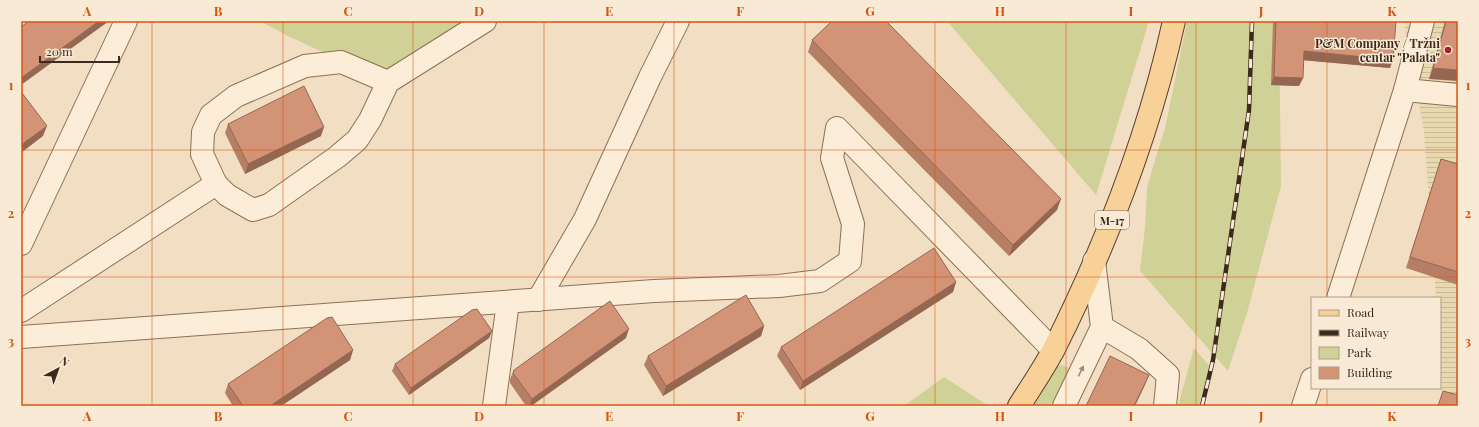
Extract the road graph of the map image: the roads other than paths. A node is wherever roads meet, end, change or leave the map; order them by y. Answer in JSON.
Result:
{"nodes":[{"id":1,"x":126,"y":21,"type":"edge"},
{"id":2,"x":485,"y":21,"type":"edge"},
{"id":3,"x":678,"y":21,"type":"edge"},
{"id":4,"x":1174,"y":21,"type":"edge"},
{"id":5,"x":1423,"y":21,"type":"edge"},
{"id":6,"x":388,"y":82,"type":"junction"},
{"id":7,"x":1405,"y":90,"type":"junction"},
{"id":8,"x":1458,"y":95,"type":"edge"},
{"id":9,"x":216,"y":184,"type":"junction"},
{"id":10,"x":21,"y":244,"type":"edge"},
{"id":11,"x":1094,"y":261,"type":"junction"},
{"id":12,"x":1338,"y":297,"type":"edge"},
{"id":13,"x":538,"y":300,"type":"junction"},
{"id":14,"x":508,"y":302,"type":"junction"},
{"id":15,"x":21,"y":311,"type":"edge"},
{"id":16,"x":1102,"y":327,"type":"junction"},
{"id":17,"x":21,"y":337,"type":"edge"},
{"id":18,"x":1053,"y":350,"type":"junction"},
{"id":19,"x":1311,"y":382,"type":"edge"},
{"id":20,"x":494,"y":406,"type":"edge"},
{"id":21,"x":1019,"y":406,"type":"edge"},
{"id":22,"x":1064,"y":406,"type":"edge"},
{"id":23,"x":1165,"y":406,"type":"edge"},
{"id":24,"x":1303,"y":406,"type":"edge"}],
"edges":[{"from":1,"to":10,"type":"street"},
{"from":2,"to":6,"type":"street"},
{"from":3,"to":13,"type":"street"},
{"from":4,"to":11,"type":"main road","number":"M-17"},
{"from":5,"to":7,"type":"street"},
{"from":6,"to":9,"type":"street"},
{"from":6,"to":9,"type":"street"},
{"from":7,"to":8,"type":"street"},
{"from":7,"to":12,"type":"street"},
{"from":9,"to":15,"type":"street"},
{"from":11,"to":16,"type":"street"},
{"from":11,"to":18,"type":"main road","number":"M-17"},
{"from":13,"to":14,"type":"street"},
{"from":13,"to":18,"type":"street"},
{"from":14,"to":17,"type":"street"},
{"from":14,"to":20,"type":"street"},
{"from":22,"to":16,"type":"street","one_way":true},
{"from":16,"to":23,"type":"street"},
{"from":18,"to":21,"type":"main road","number":"M-17"},
{"from":19,"to":24,"type":"street"}]}
